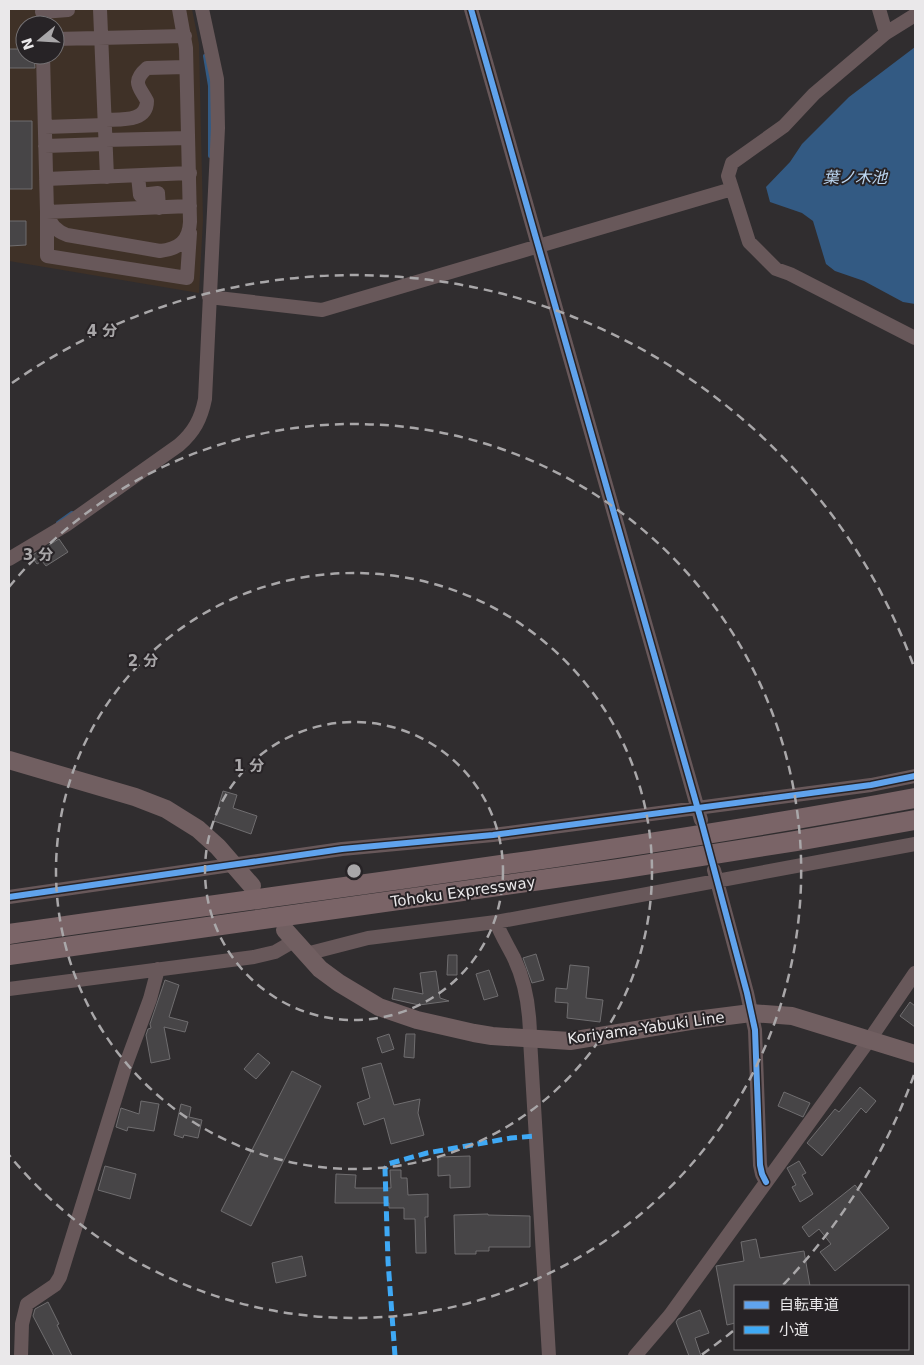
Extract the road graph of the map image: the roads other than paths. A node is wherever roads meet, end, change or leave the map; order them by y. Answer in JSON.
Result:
{"nodes":[{"id":1,"x":68,"y":9,"type":"edge"},
{"id":2,"x":100,"y":9,"type":"edge"},
{"id":3,"x":179,"y":9,"type":"edge"},
{"id":4,"x":202,"y":9,"type":"edge"},
{"id":5,"x":471,"y":9,"type":"edge"},
{"id":6,"x":879,"y":9,"type":"edge"},
{"id":7,"x":42,"y":15,"type":"edge"},
{"id":8,"x":915,"y":15,"type":"edge"},
{"id":9,"x":886,"y":33,"type":"junction"},
{"id":10,"x":185,"y":36,"type":"junction"},
{"id":11,"x":102,"y":38,"type":"junction"},
{"id":12,"x":65,"y":39,"type":"edge"},
{"id":13,"x":43,"y":65,"type":"edge"},
{"id":14,"x":186,"y":67,"type":"junction"},
{"id":15,"x":105,"y":122,"type":"junction"},
{"id":16,"x":45,"y":126,"type":"junction"},
{"id":17,"x":188,"y":138,"type":"junction"},
{"id":18,"x":105,"y":142,"type":"junction"},
{"id":19,"x":45,"y":146,"type":"junction"},
{"id":20,"x":190,"y":173,"type":"junction"},
{"id":21,"x":138,"y":176,"type":"junction"},
{"id":22,"x":107,"y":177,"type":"junction"},
{"id":23,"x":46,"y":180,"type":"junction"},
{"id":24,"x":732,"y":189,"type":"junction"},
{"id":25,"x":190,"y":206,"type":"junction"},
{"id":26,"x":159,"y":208,"type":"junction"},
{"id":27,"x":47,"y":212,"type":"junction"},
{"id":28,"x":190,"y":232,"type":"junction"},
{"id":29,"x":538,"y":247,"type":"junction"},
{"id":30,"x":209,"y":297,"type":"junction"},
{"id":31,"x":915,"y":338,"type":"edge"},
{"id":32,"x":9,"y":559,"type":"edge"},
{"id":33,"x":9,"y":760,"type":"edge"},
{"id":34,"x":915,"y":776,"type":"edge"},
{"id":35,"x":915,"y":798,"type":"edge"},
{"id":36,"x":699,"y":814,"type":"junction"},
{"id":37,"x":915,"y":820,"type":"edge"},
{"id":38,"x":915,"y":844,"type":"edge"},
{"id":39,"x":234,"y":864,"type":"junction"},
{"id":40,"x":715,"y":876,"type":"junction"},
{"id":41,"x":252,"y":886,"type":"dead end"},
{"id":42,"x":9,"y":897,"type":"edge"},
{"id":43,"x":496,"y":922,"type":"junction"},
{"id":44,"x":9,"y":934,"type":"edge"},
{"id":45,"x":295,"y":942,"type":"junction"},
{"id":46,"x":9,"y":955,"type":"edge"},
{"id":47,"x":158,"y":969,"type":"junction"},
{"id":48,"x":915,"y":973,"type":"edge"},
{"id":49,"x":9,"y":989,"type":"edge"},
{"id":50,"x":751,"y":1013,"type":"junction"},
{"id":51,"x":530,"y":1039,"type":"junction"},
{"id":52,"x":870,"y":1040,"type":"junction"},
{"id":53,"x":915,"y":1054,"type":"edge"},
{"id":54,"x":766,"y":1182,"type":"junction"},
{"id":55,"x":21,"y":1356,"type":"edge"},
{"id":56,"x":549,"y":1356,"type":"edge"},
{"id":57,"x":635,"y":1356,"type":"edge"}],
"edges":[{"from":1,"to":7,"type":"street"},
{"from":2,"to":11,"type":"street"},
{"from":3,"to":10,"type":"street"},
{"from":4,"to":30,"type":"street"},
{"from":5,"to":29,"type":"street"},
{"from":6,"to":9,"type":"street"},
{"from":8,"to":9,"type":"street"},
{"from":9,"to":24,"type":"street"},
{"from":10,"to":11,"type":"street"},
{"from":10,"to":14,"type":"street"},
{"from":11,"to":12,"type":"street"},
{"from":11,"to":15,"type":"street"},
{"from":13,"to":16,"type":"street"},
{"from":14,"to":15,"type":"street"},
{"from":14,"to":17,"type":"street"},
{"from":15,"to":16,"type":"street"},
{"from":15,"to":18,"type":"street"},
{"from":16,"to":19,"type":"street"},
{"from":17,"to":18,"type":"street"},
{"from":17,"to":20,"type":"street"},
{"from":18,"to":19,"type":"street"},
{"from":18,"to":22,"type":"street"},
{"from":19,"to":23,"type":"street"},
{"from":20,"to":21,"type":"street"},
{"from":20,"to":25,"type":"street"},
{"from":21,"to":22,"type":"street"},
{"from":21,"to":26,"type":"street"},
{"from":22,"to":23,"type":"street"},
{"from":23,"to":27,"type":"street"},
{"from":24,"to":29,"type":"street"},
{"from":24,"to":31,"type":"street"},
{"from":25,"to":26,"type":"street"},
{"from":25,"to":28,"type":"street"},
{"from":26,"to":27,"type":"street"},
{"from":27,"to":28,"type":"street"},
{"from":27,"to":28,"type":"street"},
{"from":29,"to":30,"type":"street"},
{"from":29,"to":36,"type":"street"},
{"from":30,"to":32,"type":"street"},
{"from":33,"to":39,"type":"main road"},
{"from":34,"to":36,"type":"street"},
{"from":35,"to":44,"type":"highway","name":"Tohoku Expressway"},
{"from":36,"to":39,"type":"street"},
{"from":37,"to":46,"type":"highway","name":"Tohoku Expressway"},
{"from":38,"to":40,"type":"street"},
{"from":39,"to":41,"type":"main road"},
{"from":39,"to":42,"type":"street"},
{"from":40,"to":43,"type":"street"},
{"from":40,"to":50,"type":"street"},
{"from":43,"to":45,"type":"street"},
{"from":43,"to":51,"type":"street"},
{"from":45,"to":47,"type":"street"},
{"from":45,"to":51,"type":"main road","name":"Koriyama-Yabuki Line"},
{"from":47,"to":49,"type":"street"},
{"from":47,"to":55,"type":"street"},
{"from":48,"to":52,"type":"street"},
{"from":50,"to":51,"type":"main road","name":"Koriyama-Yabuki Line"},
{"from":50,"to":52,"type":"main road","name":"Koriyama-Yabuki Line"},
{"from":50,"to":54,"type":"street"},
{"from":51,"to":56,"type":"street"},
{"from":52,"to":53,"type":"main road","name":"Koriyama-Yabuki Line"},
{"from":52,"to":54,"type":"street"},
{"from":54,"to":57,"type":"street"}]}
